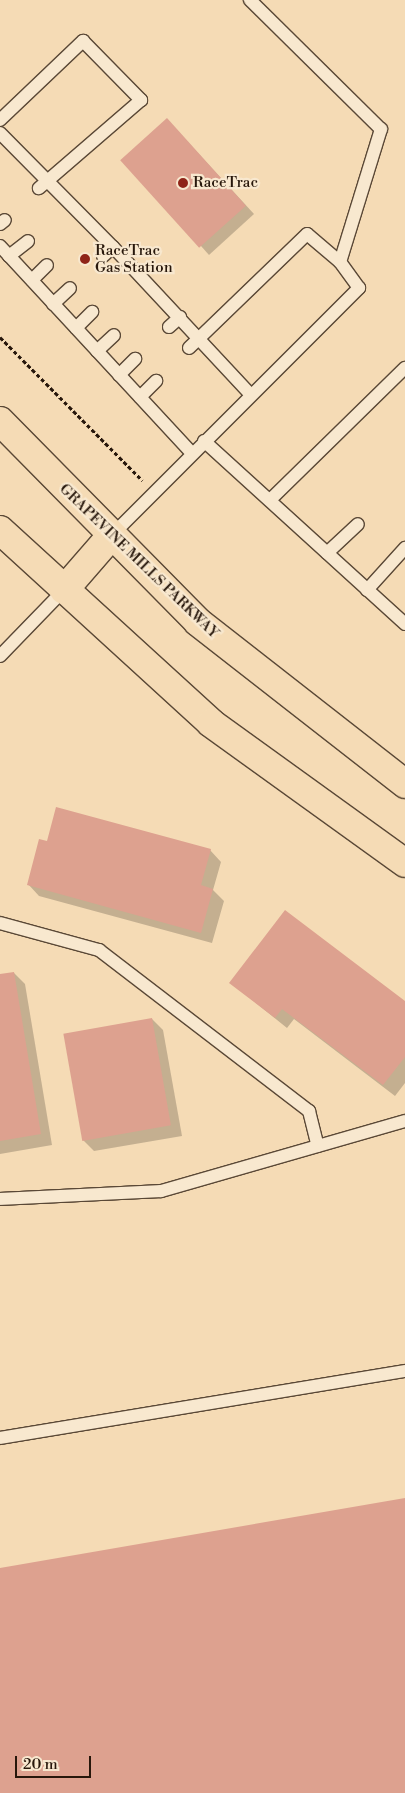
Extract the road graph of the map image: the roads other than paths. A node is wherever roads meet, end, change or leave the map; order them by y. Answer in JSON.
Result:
{"nodes":[{"id":1,"x":250,"y":0,"type":"edge"},
{"id":2,"x":0,"y":120,"type":"edge"},
{"id":3,"x":0,"y":133,"type":"edge"},
{"id":4,"x":44,"y":184,"type":"junction"},
{"id":5,"x":28,"y":241,"type":"dead end"},
{"id":6,"x":0,"y":246,"type":"edge"},
{"id":7,"x":113,"y":247,"type":"junction"},
{"id":8,"x":10,"y":256,"type":"junction"},
{"id":9,"x":104,"y":256,"type":"dead end"},
{"id":10,"x":340,"y":262,"type":"junction"},
{"id":11,"x":47,"y":265,"type":"dead end"},
{"id":12,"x":32,"y":280,"type":"junction"},
{"id":13,"x":70,"y":288,"type":"dead end"},
{"id":14,"x":53,"y":304,"type":"junction"},
{"id":15,"x":92,"y":312,"type":"dead end"},
{"id":16,"x":180,"y":317,"type":"junction"},
{"id":17,"x":169,"y":327,"type":"dead end"},
{"id":18,"x":76,"y":328,"type":"junction"},
{"id":19,"x":114,"y":335,"type":"dead end"},
{"id":20,"x":199,"y":338,"type":"junction"},
{"id":21,"x":189,"y":348,"type":"dead end"},
{"id":22,"x":97,"y":351,"type":"junction"},
{"id":23,"x":135,"y":359,"type":"dead end"},
{"id":24,"x":405,"y":368,"type":"edge"},
{"id":25,"x":119,"y":375,"type":"junction"},
{"id":26,"x":156,"y":381,"type":"dead end"},
{"id":27,"x":251,"y":395,"type":"junction"},
{"id":28,"x":140,"y":397,"type":"junction"},
{"id":29,"x":0,"y":420,"type":"edge"},
{"id":30,"x":204,"y":440,"type":"junction"},
{"id":31,"x":192,"y":453,"type":"junction"},
{"id":32,"x":270,"y":500,"type":"junction"},
{"id":33,"x":358,"y":524,"type":"dead end"},
{"id":34,"x":0,"y":530,"type":"edge"},
{"id":35,"x":111,"y":536,"type":"junction"},
{"id":36,"x":405,"y":548,"type":"edge"},
{"id":37,"x":327,"y":553,"type":"junction"},
{"id":38,"x":64,"y":590,"type":"junction"},
{"id":39,"x":367,"y":590,"type":"junction"},
{"id":40,"x":405,"y":624,"type":"edge"},
{"id":41,"x":0,"y":656,"type":"edge"},
{"id":42,"x":405,"y":784,"type":"edge"},
{"id":43,"x":405,"y":863,"type":"edge"},
{"id":44,"x":0,"y":923,"type":"edge"},
{"id":45,"x":404,"y":1122,"type":"edge"},
{"id":46,"x":318,"y":1146,"type":"junction"},
{"id":47,"x":0,"y":1199,"type":"edge"},
{"id":48,"x":405,"y":1370,"type":"edge"},
{"id":49,"x":0,"y":1438,"type":"edge"}],
"edges":[{"from":1,"to":10,"type":"lane"},
{"from":2,"to":4,"type":"lane"},
{"from":3,"to":4,"type":"lane"},
{"from":4,"to":7,"type":"lane"},
{"from":5,"to":8,"type":"lane"},
{"from":6,"to":8,"type":"lane"},
{"from":7,"to":9,"type":"lane"},
{"from":7,"to":16,"type":"lane"},
{"from":8,"to":12,"type":"lane"},
{"from":10,"to":20,"type":"lane"},
{"from":10,"to":27,"type":"lane"},
{"from":11,"to":12,"type":"lane"},
{"from":12,"to":14,"type":"lane"},
{"from":13,"to":14,"type":"lane"},
{"from":14,"to":18,"type":"lane"},
{"from":15,"to":18,"type":"lane"},
{"from":16,"to":17,"type":"lane"},
{"from":16,"to":20,"type":"lane"},
{"from":18,"to":22,"type":"lane"},
{"from":19,"to":22,"type":"lane"},
{"from":20,"to":21,"type":"lane"},
{"from":20,"to":27,"type":"lane"},
{"from":22,"to":25,"type":"lane"},
{"from":23,"to":25,"type":"lane"},
{"from":24,"to":32,"type":"lane"},
{"from":25,"to":28,"type":"lane"},
{"from":26,"to":28,"type":"lane"},
{"from":27,"to":30,"type":"lane"},
{"from":28,"to":31,"type":"lane"},
{"from":29,"to":35,"type":"main road","name":"GRAPEVINE MILLS PARKWAY"},
{"from":30,"to":31,"type":"lane"},
{"from":30,"to":32,"type":"lane"},
{"from":31,"to":35,"type":"lane"},
{"from":32,"to":37,"type":"lane"},
{"from":33,"to":37,"type":"lane"},
{"from":34,"to":38,"type":"main road"},
{"from":35,"to":38,"type":"main road"},
{"from":35,"to":42,"type":"main road","name":"GRAPEVINE MILLS PARKWAY"},
{"from":36,"to":39,"type":"lane"},
{"from":37,"to":39,"type":"lane"},
{"from":38,"to":41,"type":"lane"},
{"from":38,"to":43,"type":"main road"},
{"from":39,"to":40,"type":"lane"},
{"from":44,"to":46,"type":"lane"},
{"from":45,"to":46,"type":"lane"},
{"from":46,"to":47,"type":"lane"},
{"from":48,"to":49,"type":"lane"}]}
